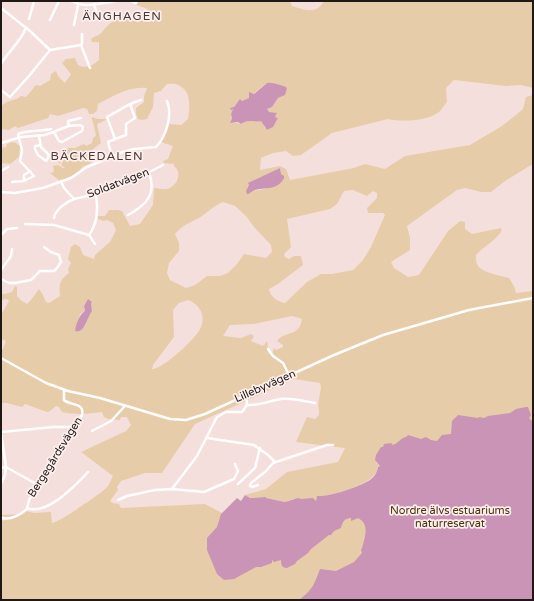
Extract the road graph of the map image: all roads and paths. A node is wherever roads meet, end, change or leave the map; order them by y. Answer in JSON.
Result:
{"nodes":[{"id":1,"x":34,"y":1,"type":"edge"},
{"id":2,"x":59,"y":1,"type":"edge"},
{"id":3,"x":70,"y":1,"type":"edge"},
{"id":4,"x":114,"y":1,"type":"edge"},
{"id":5,"x":132,"y":1,"type":"edge"},
{"id":6,"x":78,"y":4,"type":"junction"},
{"id":7,"x":136,"y":4,"type":"dead end"},
{"id":8,"x":94,"y":5,"type":"junction"},
{"id":9,"x":1,"y":8,"type":"edge"},
{"id":10,"x":29,"y":19,"type":"dead end"},
{"id":11,"x":99,"y":19,"type":"dead end"},
{"id":12,"x":50,"y":20,"type":"dead end"},
{"id":13,"x":74,"y":25,"type":"dead end"},
{"id":14,"x":26,"y":28,"type":"junction"},
{"id":15,"x":82,"y":34,"type":"dead end"},
{"id":16,"x":81,"y":45,"type":"junction"},
{"id":17,"x":50,"y":50,"type":"junction"},
{"id":18,"x":1,"y":64,"type":"edge"},
{"id":19,"x":90,"y":68,"type":"dead end"},
{"id":20,"x":1,"y":90,"type":"edge"},
{"id":21,"x":142,"y":100,"type":"dead end"},
{"id":22,"x":167,"y":101,"type":"dead end"},
{"id":23,"x":130,"y":104,"type":"junction"},
{"id":24,"x":81,"y":118,"type":"dead end"},
{"id":25,"x":69,"y":126,"type":"junction"},
{"id":26,"x":51,"y":129,"type":"dead end"},
{"id":27,"x":54,"y":132,"type":"junction"},
{"id":28,"x":39,"y":136,"type":"junction"},
{"id":29,"x":19,"y":138,"type":"junction"},
{"id":30,"x":115,"y":139,"type":"junction"},
{"id":31,"x":1,"y":143,"type":"edge"},
{"id":32,"x":40,"y":145,"type":"junction"},
{"id":33,"x":112,"y":156,"type":"junction"},
{"id":34,"x":163,"y":166,"type":"dead end"},
{"id":35,"x":8,"y":167,"type":"dead end"},
{"id":36,"x":1,"y":171,"type":"edge"},
{"id":37,"x":30,"y":171,"type":"junction"},
{"id":38,"x":149,"y":172,"type":"junction"},
{"id":39,"x":24,"y":181,"type":"junction"},
{"id":40,"x":12,"y":182,"type":"dead end"},
{"id":41,"x":61,"y":182,"type":"junction"},
{"id":42,"x":1,"y":192,"type":"edge"},
{"id":43,"x":96,"y":194,"type":"junction"},
{"id":44,"x":74,"y":199,"type":"junction"},
{"id":45,"x":128,"y":215,"type":"dead end"},
{"id":46,"x":54,"y":218,"type":"dead end"},
{"id":47,"x":25,"y":224,"type":"dead end"},
{"id":48,"x":17,"y":228,"type":"dead end"},
{"id":49,"x":1,"y":235,"type":"edge"},
{"id":50,"x":89,"y":235,"type":"junction"},
{"id":51,"x":95,"y":244,"type":"dead end"},
{"id":52,"x":44,"y":247,"type":"dead end"},
{"id":53,"x":12,"y":249,"type":"dead end"},
{"id":54,"x":1,"y":270,"type":"edge"},
{"id":55,"x":1,"y":279,"type":"edge"},
{"id":56,"x":533,"y":298,"type":"edge"},
{"id":57,"x":268,"y":349,"type":"dead end"},
{"id":58,"x":1,"y":358,"type":"edge"},
{"id":59,"x":289,"y":375,"type":"junction"},
{"id":60,"x":64,"y":390,"type":"junction"},
{"id":61,"x":246,"y":395,"type":"junction"},
{"id":62,"x":315,"y":403,"type":"dead end"},
{"id":63,"x":247,"y":405,"type":"junction"},
{"id":64,"x":125,"y":406,"type":"junction"},
{"id":65,"x":74,"y":427,"type":"junction"},
{"id":66,"x":92,"y":431,"type":"dead end"},
{"id":67,"x":1,"y":432,"type":"edge"},
{"id":68,"x":207,"y":438,"type":"junction"},
{"id":69,"x":333,"y":445,"type":"dead end"},
{"id":70,"x":260,"y":448,"type":"junction"},
{"id":71,"x":275,"y":462,"type":"junction"},
{"id":72,"x":235,"y":464,"type":"dead end"},
{"id":73,"x":6,"y":467,"type":"junction"},
{"id":74,"x":1,"y":468,"type":"edge"},
{"id":75,"x":88,"y":472,"type":"dead end"},
{"id":76,"x":1,"y":484,"type":"edge"},
{"id":77,"x":238,"y":484,"type":"dead end"},
{"id":78,"x":258,"y":484,"type":"dead end"},
{"id":79,"x":38,"y":486,"type":"junction"},
{"id":80,"x":172,"y":490,"type":"junction"},
{"id":81,"x":118,"y":500,"type":"dead end"},
{"id":82,"x":28,"y":508,"type":"junction"},
{"id":83,"x":2,"y":518,"type":"edge"}],
"edges":[{"from":1,"to":10,"type":"street"},
{"from":2,"to":12,"type":"street"},
{"from":3,"to":6,"type":"street"},
{"from":4,"to":8,"type":"street"},
{"from":5,"to":7,"type":"street"},
{"from":6,"to":8,"type":"street"},
{"from":6,"to":13,"type":"street"},
{"from":8,"to":11,"type":"street"},
{"from":9,"to":14,"type":"street"},
{"from":14,"to":17,"type":"street"},
{"from":14,"to":18,"type":"street"},
{"from":15,"to":16,"type":"street"},
{"from":16,"to":17,"type":"street"},
{"from":16,"to":19,"type":"street"},
{"from":17,"to":20,"type":"street"},
{"from":21,"to":23,"type":"street"},
{"from":22,"to":33,"type":"street"},
{"from":23,"to":30,"type":"street"},
{"from":23,"to":30,"type":"street"},
{"from":24,"to":25,"type":"street"},
{"from":25,"to":27,"type":"street"},
{"from":25,"to":27,"type":"street"},
{"from":26,"to":29,"type":"street"},
{"from":27,"to":28,"type":"street"},
{"from":28,"to":29,"type":"street"},
{"from":28,"to":32,"type":"street"},
{"from":29,"to":31,"type":"street"},
{"from":29,"to":37,"type":"street"},
{"from":30,"to":33,"type":"street"},
{"from":32,"to":32,"type":"street"},
{"from":33,"to":41,"type":"street"},
{"from":34,"to":38,"type":"street","name":"Soldatvägen"},
{"from":35,"to":36,"type":"street"},
{"from":37,"to":39,"type":"street"},
{"from":37,"to":39,"type":"street"},
{"from":38,"to":43,"type":"street","name":"Soldatvägen"},
{"from":38,"to":45,"type":"street"},
{"from":39,"to":40,"type":"street"},
{"from":41,"to":42,"type":"street"},
{"from":41,"to":44,"type":"street","name":"Soldatvägen"},
{"from":43,"to":44,"type":"street","name":"Soldatvägen"},
{"from":43,"to":50,"type":"street"},
{"from":44,"to":46,"type":"street","name":"Soldatvägen"},
{"from":47,"to":50,"type":"street"},
{"from":48,"to":49,"type":"street"},
{"from":50,"to":51,"type":"street"},
{"from":52,"to":55,"type":"street"},
{"from":53,"to":54,"type":"street"},
{"from":56,"to":59,"type":"street","name":"Lillebyvägen"},
{"from":57,"to":59,"type":"street"},
{"from":58,"to":60,"type":"street","name":"Lillebyvägen"},
{"from":59,"to":61,"type":"street","name":"Lillebyvägen"},
{"from":60,"to":64,"type":"street","name":"Lillebyvägen"},
{"from":60,"to":65,"type":"street","name":"Bergegårdsvägen"},
{"from":61,"to":63,"type":"street"},
{"from":61,"to":64,"type":"street","name":"Lillebyvägen"},
{"from":62,"to":63,"type":"street"},
{"from":63,"to":68,"type":"street"},
{"from":64,"to":66,"type":"street"},
{"from":65,"to":67,"type":"street"},
{"from":65,"to":79,"type":"street","name":"Bergegårdsvägen"},
{"from":67,"to":73,"type":"street"},
{"from":68,"to":70,"type":"street"},
{"from":68,"to":80,"type":"street"},
{"from":69,"to":71,"type":"street"},
{"from":70,"to":71,"type":"street"},
{"from":70,"to":77,"type":"street"},
{"from":71,"to":78,"type":"street"},
{"from":72,"to":80,"type":"street"},
{"from":73,"to":74,"type":"street"},
{"from":73,"to":76,"type":"street"},
{"from":73,"to":79,"type":"street"},
{"from":75,"to":82,"type":"street"},
{"from":79,"to":82,"type":"street","name":"Bergegårdsvägen"},
{"from":80,"to":81,"type":"street"},
{"from":82,"to":83,"type":"street","name":"Bergegårdsvägen"}]}
